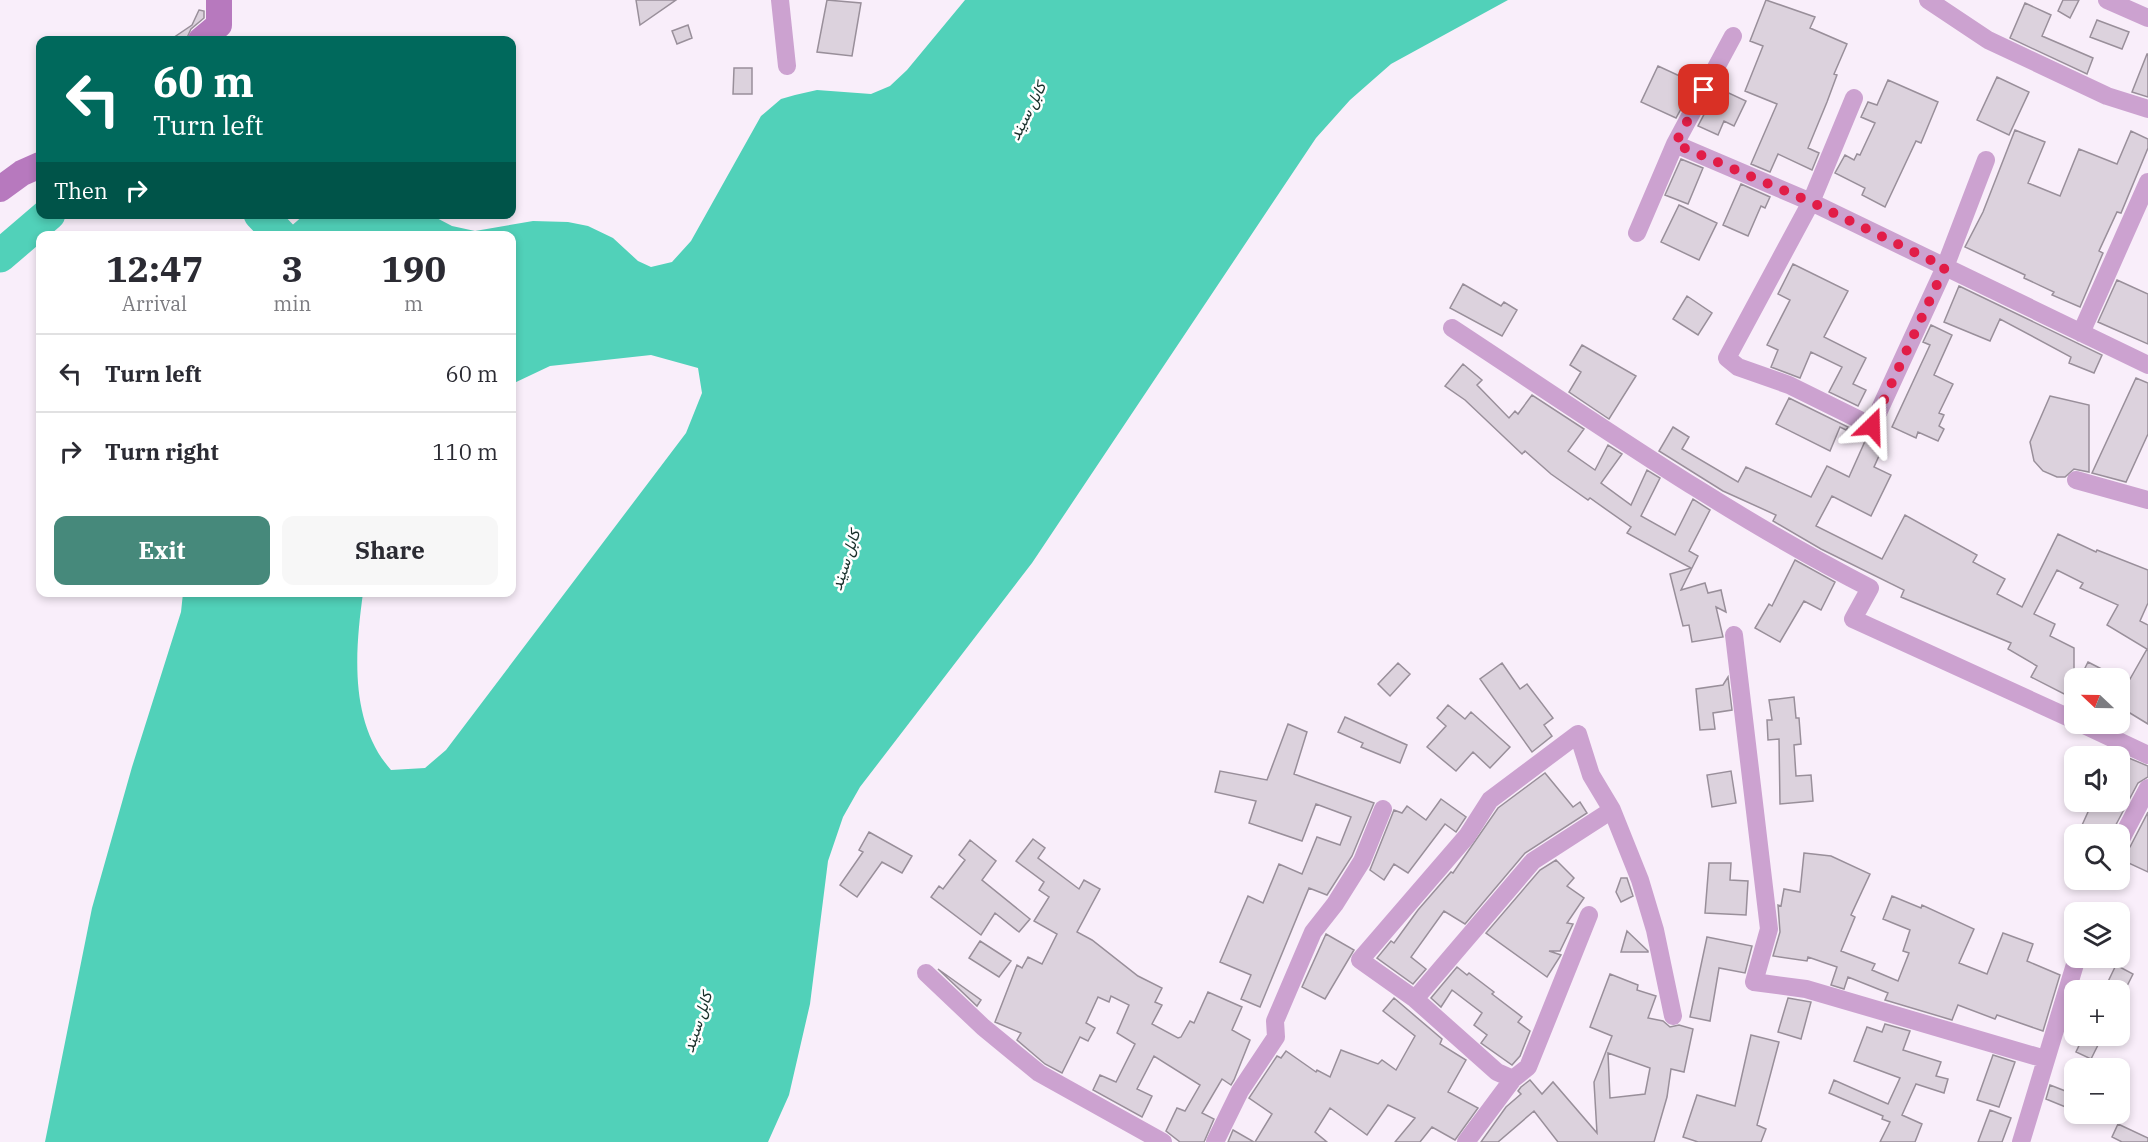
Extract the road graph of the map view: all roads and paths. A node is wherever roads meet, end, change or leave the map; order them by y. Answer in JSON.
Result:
{"nodes":[{"id":1,"x":219,"y":0,"type":"edge"},
{"id":2,"x":780,"y":0,"type":"edge"},
{"id":3,"x":1928,"y":0,"type":"edge"},
{"id":4,"x":2107,"y":0,"type":"edge"},
{"id":5,"x":2148,"y":18,"type":"edge"},
{"id":6,"x":206,"y":36,"type":"edge"},
{"id":7,"x":1733,"y":36,"type":"dead end"},
{"id":8,"x":787,"y":66,"type":"dead end"},
{"id":9,"x":1854,"y":98,"type":"dead end"},
{"id":10,"x":2148,"y":109,"type":"edge"},
{"id":11,"x":1675,"y":144,"type":"junction"},
{"id":12,"x":1986,"y":159,"type":"dead end"},
{"id":13,"x":36,"y":167,"type":"edge"},
{"id":14,"x":2148,"y":182,"type":"edge"},
{"id":15,"x":0,"y":189,"type":"edge"},
{"id":16,"x":1811,"y":202,"type":"junction"},
{"id":17,"x":1637,"y":233,"type":"dead end"},
{"id":18,"x":1945,"y":267,"type":"junction"},
{"id":19,"x":1452,"y":328,"type":"dead end"},
{"id":20,"x":2081,"y":333,"type":"junction"},
{"id":21,"x":2148,"y":365,"type":"edge"},
{"id":22,"x":2076,"y":480,"type":"dead end"},
{"id":23,"x":2148,"y":500,"type":"edge"},
{"id":24,"x":1734,"y":635,"type":"dead end"},
{"id":25,"x":2064,"y":715,"type":"edge"},
{"id":26,"x":2103,"y":734,"type":"edge"},
{"id":27,"x":2148,"y":755,"type":"edge"},
{"id":28,"x":2148,"y":788,"type":"edge"},
{"id":29,"x":1383,"y":809,"type":"dead end"},
{"id":30,"x":1612,"y":810,"type":"junction"},
{"id":31,"x":2129,"y":824,"type":"edge"},
{"id":32,"x":1589,"y":915,"type":"dead end"},
{"id":33,"x":2074,"y":968,"type":"edge"},
{"id":34,"x":926,"y":974,"type":"dead end"},
{"id":35,"x":1415,"y":999,"type":"junction"},
{"id":36,"x":1673,"y":1016,"type":"dead end"},
{"id":37,"x":2045,"y":1059,"type":"junction"},
{"id":38,"x":1513,"y":1079,"type":"junction"},
{"id":39,"x":1164,"y":1142,"type":"edge"},
{"id":40,"x":1215,"y":1142,"type":"edge"},
{"id":41,"x":1466,"y":1142,"type":"edge"},
{"id":42,"x":2021,"y":1142,"type":"edge"}],
"edges":[{"from":1,"to":6,"type":"street"},
{"from":2,"to":8,"type":"street"},
{"from":3,"to":10,"type":"street"},
{"from":4,"to":5,"type":"street"},
{"from":7,"to":11,"type":"street"},
{"from":9,"to":16,"type":"street"},
{"from":11,"to":16,"type":"street"},
{"from":11,"to":17,"type":"street"},
{"from":12,"to":18,"type":"street"},
{"from":13,"to":15,"type":"street"},
{"from":14,"to":20,"type":"street"},
{"from":16,"to":18,"type":"street"},
{"from":16,"to":18,"type":"street"},
{"from":18,"to":20,"type":"street"},
{"from":19,"to":25,"type":"street"},
{"from":20,"to":21,"type":"street"},
{"from":22,"to":23,"type":"street"},
{"from":24,"to":37,"type":"street"},
{"from":26,"to":27,"type":"street"},
{"from":28,"to":31,"type":"street"},
{"from":29,"to":40,"type":"street"},
{"from":30,"to":35,"type":"street"},
{"from":30,"to":35,"type":"street"},
{"from":30,"to":36,"type":"street"},
{"from":32,"to":38,"type":"street"},
{"from":33,"to":37,"type":"street"},
{"from":34,"to":39,"type":"street"},
{"from":35,"to":38,"type":"street"},
{"from":37,"to":42,"type":"street"},
{"from":38,"to":41,"type":"street"}]}
